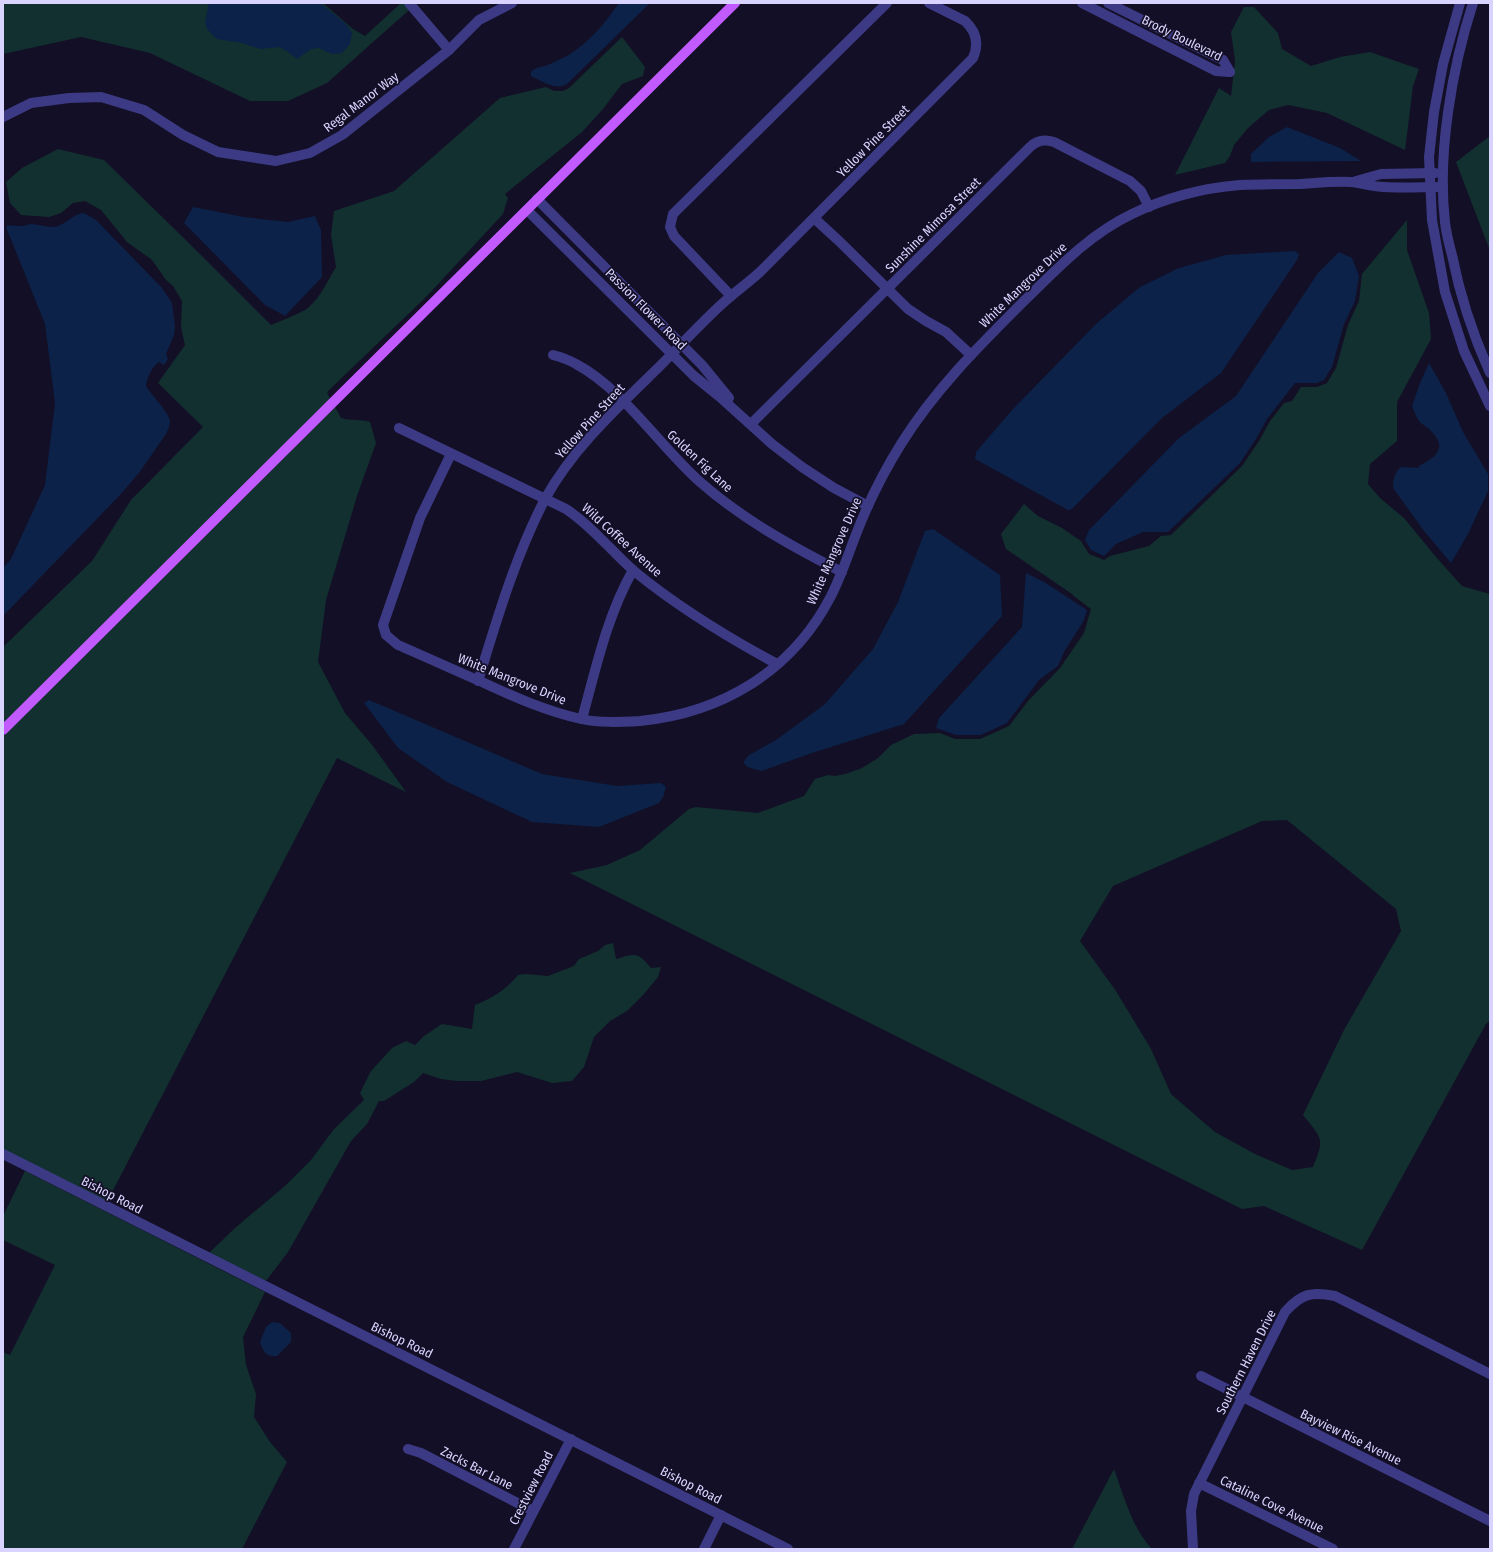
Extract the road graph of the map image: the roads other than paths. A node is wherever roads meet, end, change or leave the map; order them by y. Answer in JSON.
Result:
{"nodes":[{"id":1,"x":409,"y":3,"type":"edge"},
{"id":2,"x":512,"y":3,"type":"edge"},
{"id":3,"x":735,"y":3,"type":"edge"},
{"id":4,"x":887,"y":3,"type":"edge"},
{"id":5,"x":929,"y":3,"type":"edge"},
{"id":6,"x":1082,"y":3,"type":"edge"},
{"id":7,"x":1108,"y":3,"type":"edge"},
{"id":8,"x":1460,"y":3,"type":"edge"},
{"id":9,"x":1473,"y":3,"type":"edge"},
{"id":10,"x":449,"y":50,"type":"junction"},
{"id":11,"x":3,"y":117,"type":"edge"},
{"id":12,"x":1429,"y":173,"type":"junction"},
{"id":13,"x":1443,"y":173,"type":"junction"},
{"id":14,"x":1351,"y":182,"type":"junction"},
{"id":15,"x":1443,"y":186,"type":"junction"},
{"id":16,"x":1430,"y":187,"type":"junction"},
{"id":17,"x":537,"y":199,"type":"junction"},
{"id":18,"x":1149,"y":207,"type":"junction"},
{"id":19,"x":527,"y":210,"type":"junction"},
{"id":20,"x":815,"y":219,"type":"junction"},
{"id":21,"x":887,"y":288,"type":"junction"},
{"id":22,"x":731,"y":296,"type":"junction"},
{"id":23,"x":682,"y":344,"type":"junction"},
{"id":24,"x":553,"y":354,"type":"dead end"},
{"id":25,"x":672,"y":354,"type":"junction"},
{"id":26,"x":971,"y":355,"type":"junction"},
{"id":27,"x":1490,"y":373,"type":"edge"},
{"id":28,"x":623,"y":402,"type":"junction"},
{"id":29,"x":1490,"y":406,"type":"edge"},
{"id":30,"x":751,"y":424,"type":"junction"},
{"id":31,"x":399,"y":428,"type":"dead end"},
{"id":32,"x":451,"y":454,"type":"junction"},
{"id":33,"x":546,"y":499,"type":"junction"},
{"id":34,"x":868,"y":506,"type":"junction"},
{"id":35,"x":633,"y":570,"type":"junction"},
{"id":36,"x":842,"y":572,"type":"junction"},
{"id":37,"x":778,"y":664,"type":"junction"},
{"id":38,"x":478,"y":681,"type":"junction"},
{"id":39,"x":582,"y":719,"type":"junction"},
{"id":40,"x":3,"y":730,"type":"edge"},
{"id":41,"x":3,"y":1154,"type":"edge"},
{"id":42,"x":1490,"y":1374,"type":"edge"},
{"id":43,"x":1201,"y":1376,"type":"dead end"},
{"id":44,"x":1242,"y":1398,"type":"junction"},
{"id":45,"x":571,"y":1439,"type":"junction"},
{"id":46,"x":408,"y":1449,"type":"dead end"},
{"id":47,"x":1200,"y":1483,"type":"junction"},
{"id":48,"x":533,"y":1511,"type":"junction"},
{"id":49,"x":721,"y":1515,"type":"junction"},
{"id":50,"x":1490,"y":1521,"type":"edge"},
{"id":51,"x":514,"y":1549,"type":"edge"},
{"id":52,"x":704,"y":1549,"type":"edge"},
{"id":53,"x":788,"y":1549,"type":"edge"},
{"id":54,"x":1193,"y":1549,"type":"edge"},
{"id":55,"x":1333,"y":1549,"type":"edge"}],
"edges":[{"from":1,"to":10,"type":"street"},
{"from":2,"to":10,"type":"street","name":"Regal Manor Way"},
{"from":3,"to":17,"type":"main road"},
{"from":4,"to":22,"type":"street"},
{"from":5,"to":20,"type":"street","name":"Yellow Pine Street"},
{"from":6,"to":7,"type":"street","name":"Brody Boulevard"},
{"from":8,"to":12,"type":"street"},
{"from":9,"to":13,"type":"street"},
{"from":10,"to":11,"type":"street","name":"Regal Manor Way"},
{"from":12,"to":13,"type":"street","name":"White Mangrove Drive"},
{"from":12,"to":14,"type":"street","name":"White Mangrove Drive"},
{"from":12,"to":16,"type":"street"},
{"from":13,"to":15,"type":"street"},
{"from":14,"to":16,"type":"street","name":"White Mangrove Drive"},
{"from":14,"to":18,"type":"street","name":"White Mangrove Drive"},
{"from":15,"to":16,"type":"street","name":"White Mangrove Drive"},
{"from":15,"to":27,"type":"street"},
{"from":16,"to":29,"type":"street"},
{"from":17,"to":19,"type":"main road"},
{"from":17,"to":23,"type":"street","name":"Passion Flower Road"},
{"from":18,"to":21,"type":"street","name":"Sunshine Mimosa Street"},
{"from":18,"to":26,"type":"street","name":"White Mangrove Drive"},
{"from":19,"to":25,"type":"street","name":"Passion Flower Road"},
{"from":19,"to":40,"type":"main road"},
{"from":20,"to":21,"type":"street"},
{"from":20,"to":22,"type":"street","name":"Yellow Pine Street"},
{"from":21,"to":26,"type":"street"},
{"from":21,"to":30,"type":"street","name":"Sunshine Mimosa Street"},
{"from":22,"to":23,"type":"street","name":"Yellow Pine Street"},
{"from":23,"to":25,"type":"street","name":"Yellow Pine Street"},
{"from":23,"to":30,"type":"street","name":"Passion Flower Road"},
{"from":24,"to":28,"type":"street","name":"Golden Fig Lane"},
{"from":25,"to":28,"type":"street","name":"Yellow Pine Street"},
{"from":25,"to":30,"type":"street","name":"Passion Flower Road"},
{"from":26,"to":34,"type":"street","name":"White Mangrove Drive"},
{"from":28,"to":33,"type":"street","name":"Yellow Pine Street"},
{"from":28,"to":36,"type":"street","name":"Golden Fig Lane"},
{"from":30,"to":34,"type":"street","name":"Passion Flower Road"},
{"from":31,"to":32,"type":"street","name":"Wild Coffee Avenue"},
{"from":32,"to":33,"type":"street","name":"Wild Coffee Avenue"},
{"from":32,"to":38,"type":"street","name":"White Mangrove Drive"},
{"from":33,"to":35,"type":"street","name":"Wild Coffee Avenue"},
{"from":33,"to":38,"type":"street","name":"Yellow Pine Street"},
{"from":34,"to":36,"type":"street","name":"White Mangrove Drive"},
{"from":35,"to":37,"type":"street","name":"Wild Coffee Avenue"},
{"from":35,"to":39,"type":"street"},
{"from":36,"to":37,"type":"street","name":"White Mangrove Drive"},
{"from":37,"to":39,"type":"street","name":"White Mangrove Drive"},
{"from":38,"to":39,"type":"street","name":"White Mangrove Drive"},
{"from":41,"to":45,"type":"street","name":"Bishop Road"},
{"from":42,"to":44,"type":"street","name":"Southern Haven Drive"},
{"from":43,"to":44,"type":"street","name":"Bayview Rise Avenue"},
{"from":44,"to":47,"type":"street","name":"Southern Haven Drive"},
{"from":44,"to":50,"type":"street","name":"Bayview Rise Avenue"},
{"from":45,"to":48,"type":"street","name":"Crestview Road"},
{"from":45,"to":49,"type":"street","name":"Bishop Road"},
{"from":46,"to":48,"type":"street","name":"Zacks Bar Lane"},
{"from":47,"to":54,"type":"street","name":"Southern Haven Drive"},
{"from":47,"to":55,"type":"street","name":"Cataline Cove Avenue"},
{"from":48,"to":51,"type":"street","name":"Crestview Road"},
{"from":49,"to":52,"type":"street"},
{"from":49,"to":53,"type":"street","name":"Bishop Road"}]}
